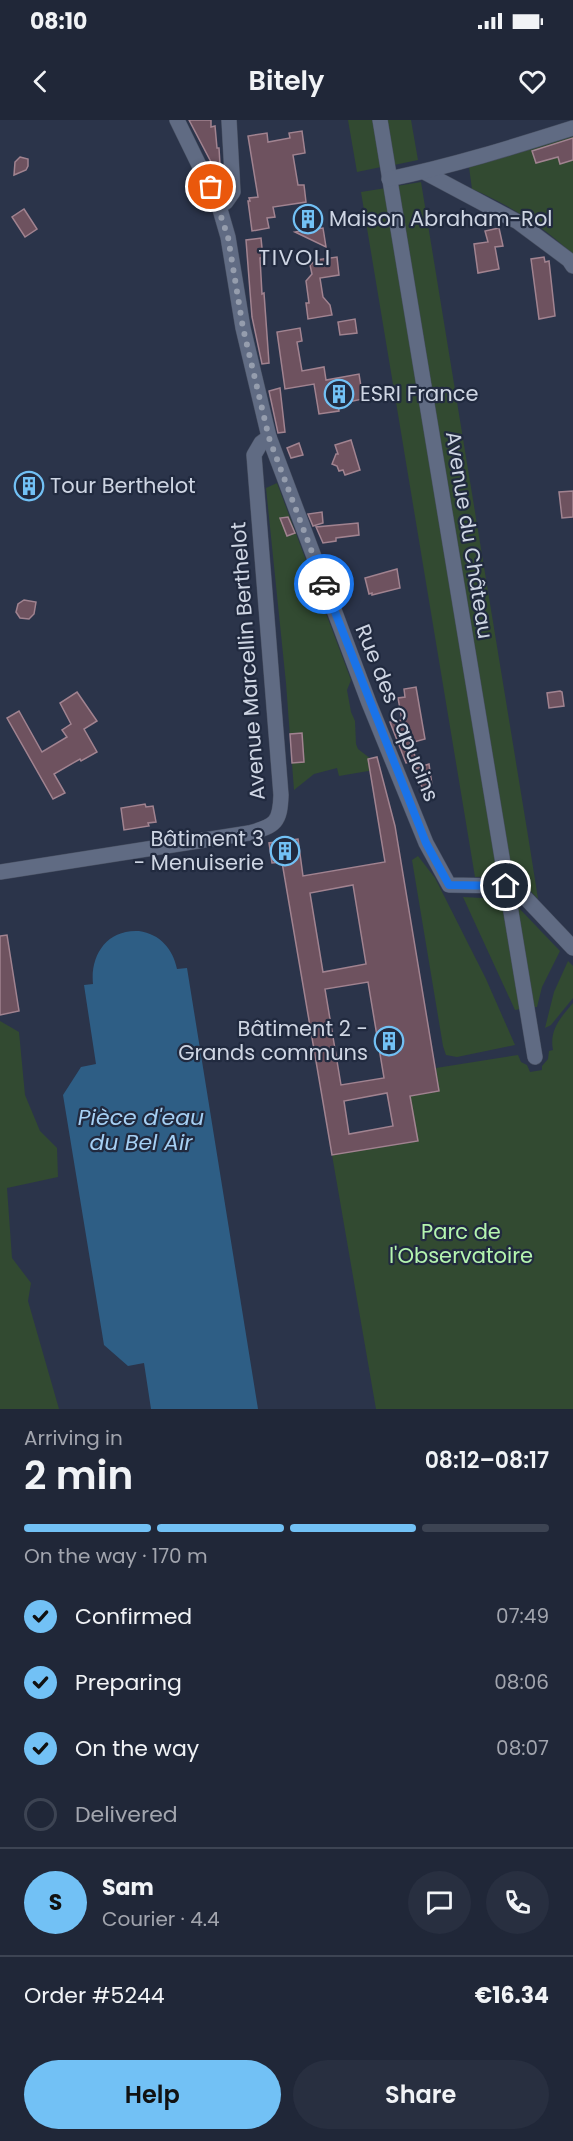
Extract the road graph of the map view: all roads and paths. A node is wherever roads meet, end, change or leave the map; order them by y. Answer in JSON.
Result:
{"nodes":[{"id":1,"x":177,"y":120,"type":"edge"},
{"id":2,"x":229,"y":120,"type":"edge"},
{"id":3,"x":380,"y":120,"type":"edge"},
{"id":4,"x":573,"y":128,"type":"edge"},
{"id":5,"x":424,"y":172,"type":"junction"},
{"id":6,"x":389,"y":178,"type":"junction"},
{"id":7,"x":219,"y":206,"type":"junction"},
{"id":8,"x":573,"y":266,"type":"edge"},
{"id":9,"x":269,"y":438,"type":"junction"},
{"id":10,"x":0,"y":872,"type":"edge"},
{"id":11,"x":506,"y":886,"type":"junction"},
{"id":12,"x":572,"y":945,"type":"edge"},
{"id":13,"x":535,"y":1057,"type":"dead end"}],
"edges":[{"from":1,"to":7,"type":"street","name":"Rue des Capucins"},
{"from":2,"to":7,"type":"street"},
{"from":3,"to":6,"type":"street","name":"Avenue du Château"},
{"from":4,"to":5,"type":"street"},
{"from":5,"to":6,"type":"street"},
{"from":5,"to":8,"type":"street"},
{"from":6,"to":11,"type":"street","name":"Avenue du Château"},
{"from":7,"to":9,"type":"street","name":"Rue des Capucins"},
{"from":9,"to":10,"type":"street","name":"Avenue Marcellin Berthelot"},
{"from":9,"to":11,"type":"street","name":"Rue des Capucins"},
{"from":11,"to":12,"type":"street"},
{"from":11,"to":13,"type":"street","name":"Avenue du Château"}]}
